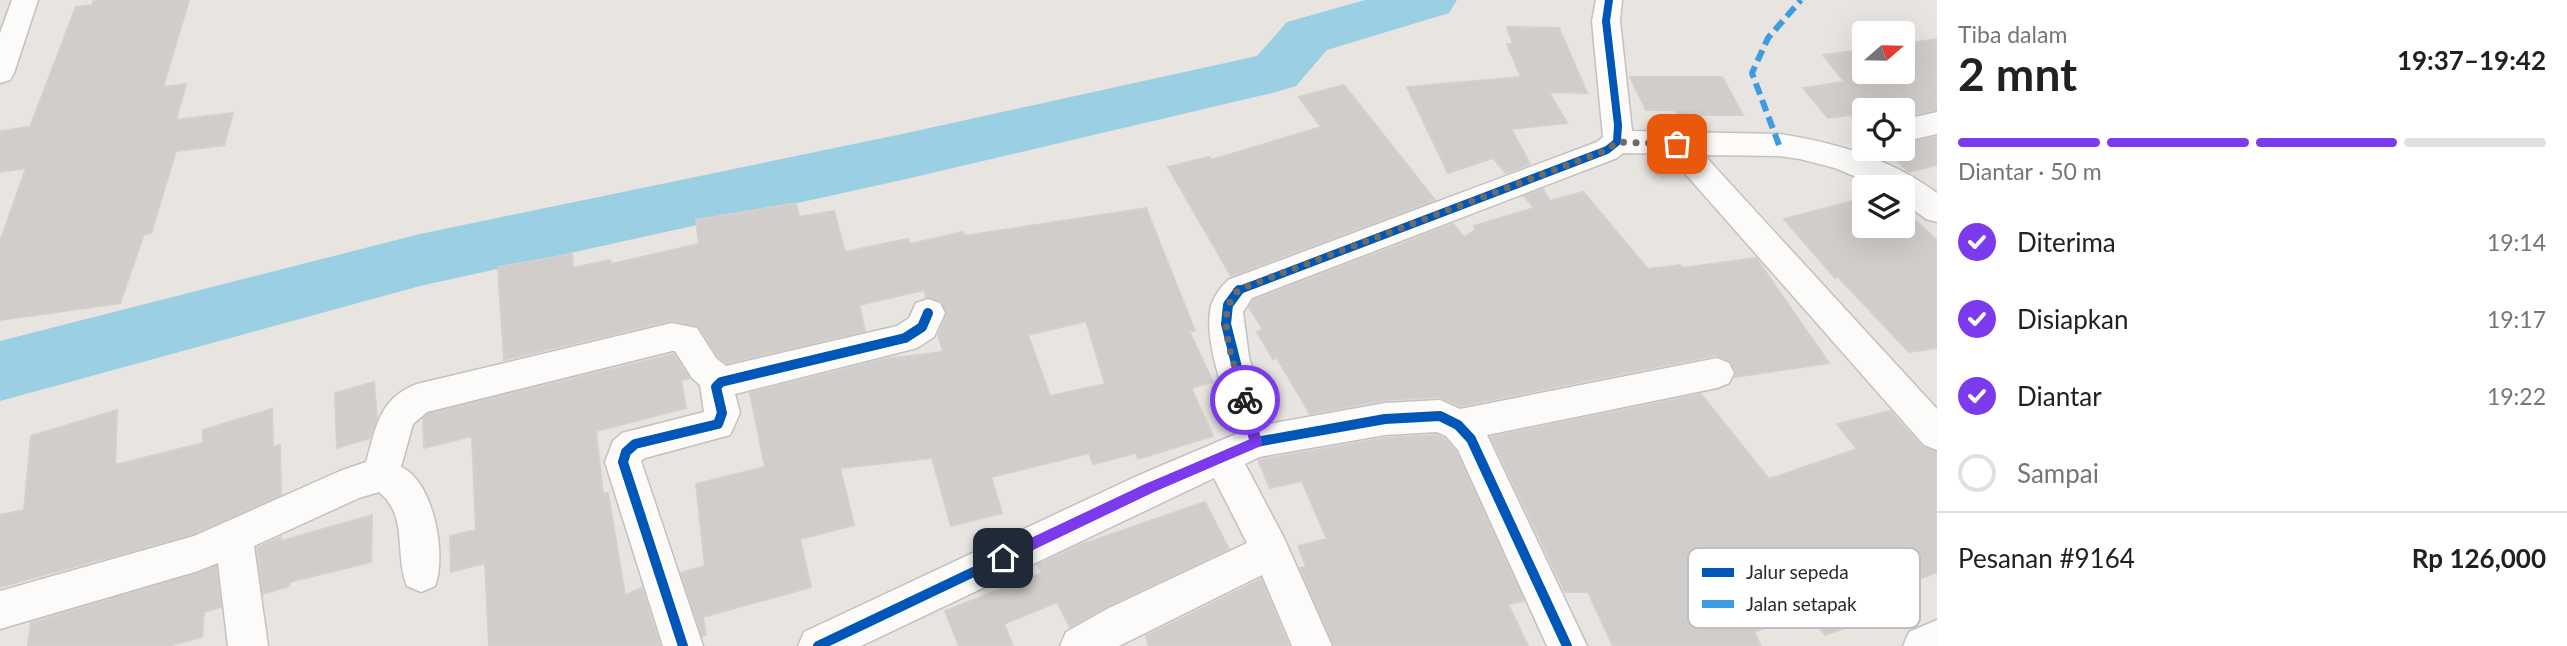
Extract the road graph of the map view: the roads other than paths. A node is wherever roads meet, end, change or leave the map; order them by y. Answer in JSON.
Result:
{"nodes":[{"id":1,"x":25,"y":0,"type":"edge"},
{"id":2,"x":1609,"y":0,"type":"edge"},
{"id":3,"x":0,"y":73,"type":"edge"},
{"id":4,"x":1937,"y":123,"type":"edge"},
{"id":5,"x":1915,"y":128,"type":"edge"},
{"id":6,"x":1617,"y":142,"type":"junction"},
{"id":7,"x":1677,"y":144,"type":"junction"},
{"id":8,"x":1852,"y":147,"type":"edge"},
{"id":9,"x":1831,"y":155,"type":"junction"},
{"id":10,"x":1937,"y":210,"type":"edge"},
{"id":11,"x":928,"y":313,"type":"dead end"},
{"id":12,"x":1717,"y":373,"type":"dead end"},
{"id":13,"x":721,"y":382,"type":"junction"},
{"id":14,"x":1458,"y":425,"type":"junction"},
{"id":15,"x":1937,"y":434,"type":"edge"},
{"id":16,"x":1256,"y":442,"type":"junction"},
{"id":17,"x":1222,"y":457,"type":"junction"},
{"id":18,"x":380,"y":475,"type":"junction"},
{"id":19,"x":234,"y":539,"type":"junction"},
{"id":20,"x":1271,"y":551,"type":"junction"},
{"id":21,"x":421,"y":573,"type":"dead end"},
{"id":22,"x":0,"y":610,"type":"edge"},
{"id":23,"x":1937,"y":640,"type":"edge"},
{"id":24,"x":248,"y":646,"type":"edge"},
{"id":25,"x":683,"y":646,"type":"edge"},
{"id":26,"x":818,"y":646,"type":"edge"},
{"id":27,"x":1080,"y":646,"type":"edge"},
{"id":28,"x":1312,"y":646,"type":"edge"},
{"id":29,"x":1567,"y":646,"type":"edge"},
{"id":30,"x":1923,"y":646,"type":"edge"}],
"edges":[{"from":1,"to":3,"type":"street"},
{"from":2,"to":6,"type":"street"},
{"from":4,"to":5,"type":"street"},
{"from":6,"to":7,"type":"street"},
{"from":6,"to":16,"type":"street"},
{"from":7,"to":9,"type":"street"},
{"from":7,"to":15,"type":"street"},
{"from":8,"to":9,"type":"street"},
{"from":9,"to":10,"type":"street"},
{"from":11,"to":13,"type":"street"},
{"from":12,"to":14,"type":"street"},
{"from":13,"to":18,"type":"street"},
{"from":13,"to":25,"type":"street"},
{"from":14,"to":16,"type":"street"},
{"from":14,"to":29,"type":"street"},
{"from":16,"to":17,"type":"street"},
{"from":17,"to":20,"type":"street"},
{"from":17,"to":26,"type":"street"},
{"from":18,"to":19,"type":"street"},
{"from":18,"to":21,"type":"street"},
{"from":19,"to":22,"type":"street"},
{"from":19,"to":24,"type":"street"},
{"from":20,"to":27,"type":"street"},
{"from":20,"to":28,"type":"street"},
{"from":23,"to":30,"type":"street"}]}
